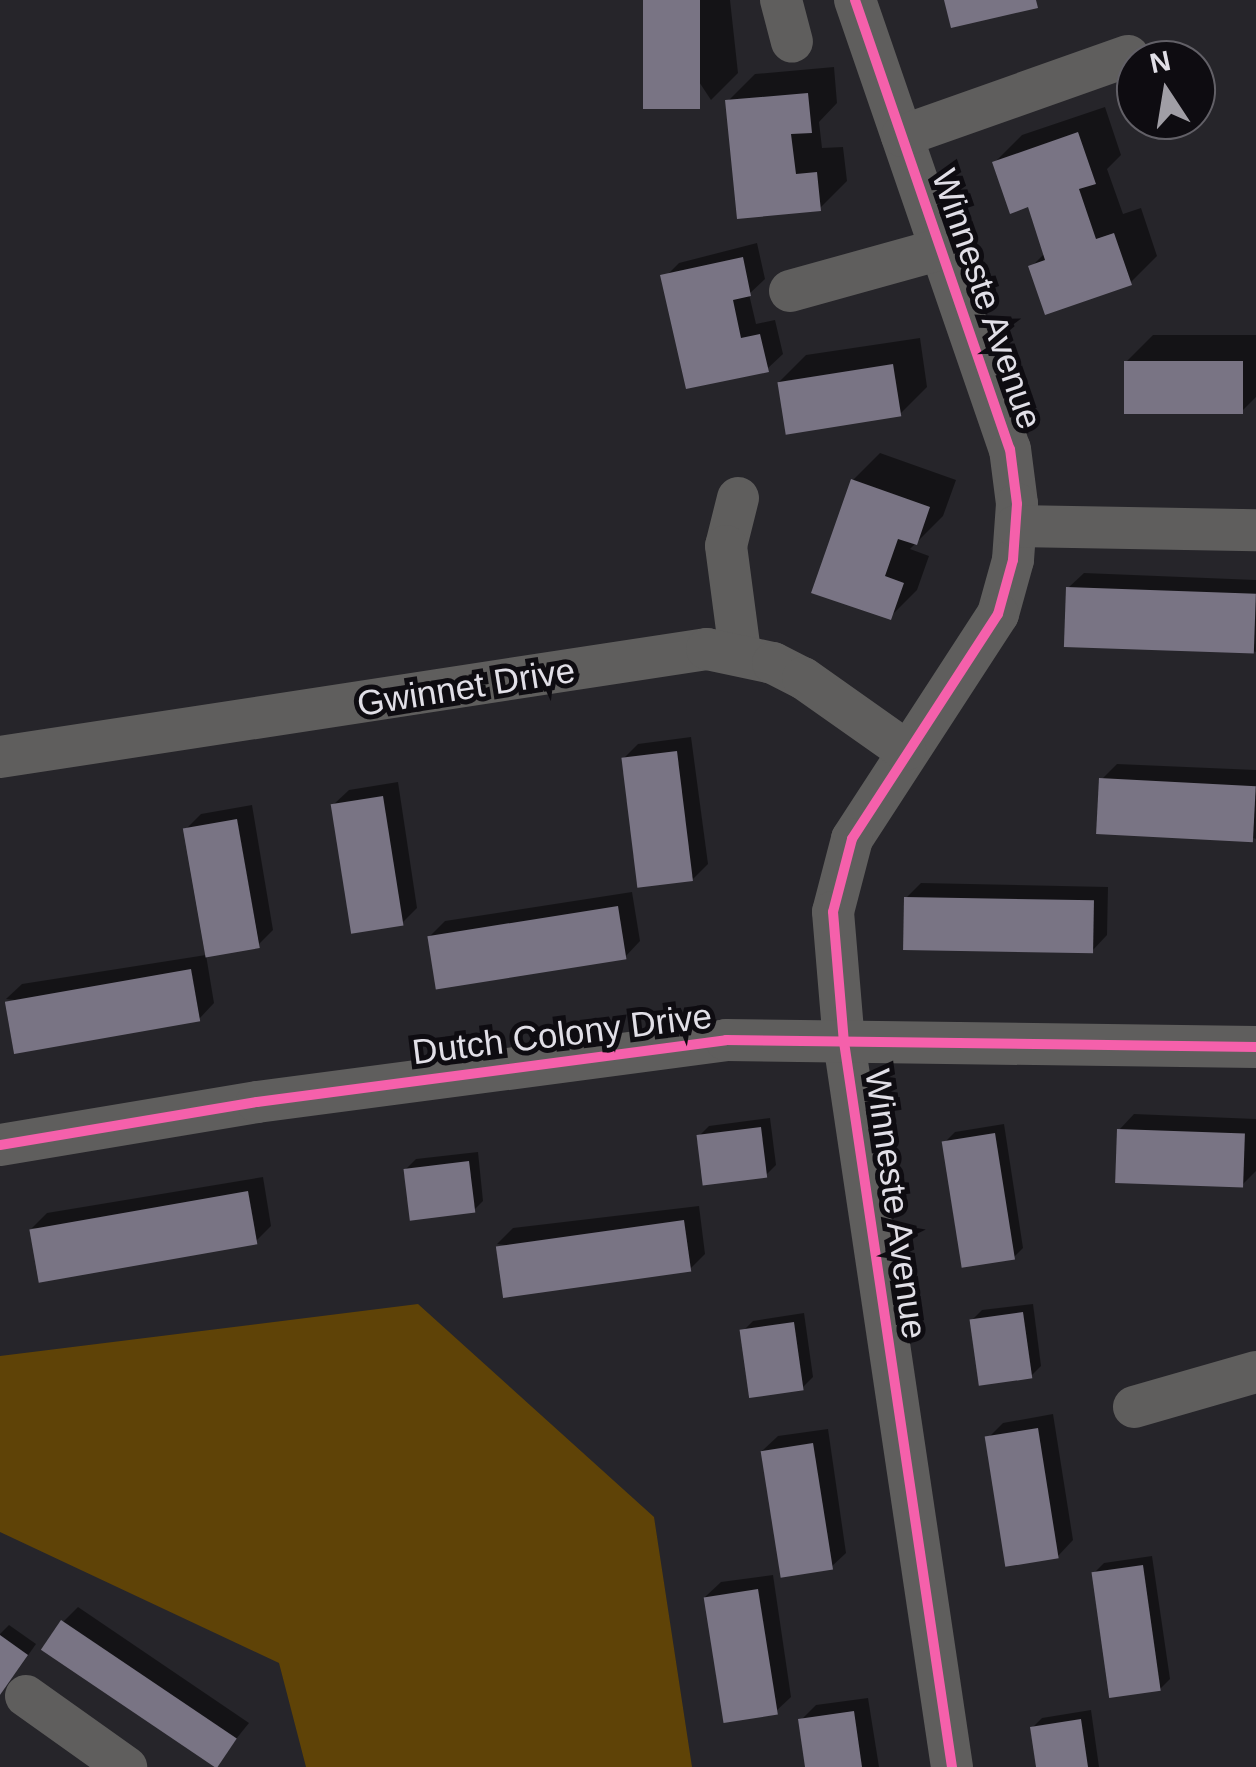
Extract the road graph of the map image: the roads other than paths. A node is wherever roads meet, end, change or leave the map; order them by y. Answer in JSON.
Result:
{"nodes":[{"id":1,"x":781,"y":0,"type":"edge"},
{"id":2,"x":856,"y":0,"type":"edge"},
{"id":3,"x":792,"y":42,"type":"dead end"},
{"id":4,"x":1116,"y":60,"type":"edge"},
{"id":5,"x":902,"y":136,"type":"junction"},
{"id":6,"x":941,"y":249,"type":"junction"},
{"id":7,"x":790,"y":291,"type":"dead end"},
{"id":8,"x":738,"y":498,"type":"dead end"},
{"id":9,"x":1016,"y":526,"type":"junction"},
{"id":10,"x":1256,"y":530,"type":"edge"},
{"id":11,"x":740,"y":653,"type":"junction"},
{"id":12,"x":906,"y":750,"type":"junction"},
{"id":13,"x":0,"y":757,"type":"edge"},
{"id":14,"x":844,"y":1042,"type":"junction"},
{"id":15,"x":1256,"y":1046,"type":"edge"},
{"id":16,"x":0,"y":1145,"type":"edge"},
{"id":17,"x":1256,"y":1372,"type":"edge"},
{"id":18,"x":1134,"y":1407,"type":"dead end"},
{"id":19,"x":26,"y":1696,"type":"dead end"},
{"id":20,"x":126,"y":1767,"type":"edge"},
{"id":21,"x":952,"y":1767,"type":"edge"}],
"edges":[{"from":1,"to":3,"type":"street"},
{"from":2,"to":5,"type":"street","name":"Winneste Avenue"},
{"from":4,"to":5,"type":"street"},
{"from":5,"to":6,"type":"street","name":"Winneste Avenue"},
{"from":6,"to":7,"type":"street"},
{"from":6,"to":9,"type":"street","name":"Winneste Avenue"},
{"from":8,"to":11,"type":"street"},
{"from":9,"to":10,"type":"street"},
{"from":9,"to":12,"type":"street","name":"Winneste Avenue"},
{"from":11,"to":12,"type":"street","name":"Gwinnet Drive"},
{"from":11,"to":13,"type":"street","name":"Gwinnet Drive"},
{"from":12,"to":14,"type":"street","name":"Winneste Avenue"},
{"from":14,"to":15,"type":"street","name":"Dutch Colony Drive"},
{"from":14,"to":16,"type":"street","name":"Dutch Colony Drive"},
{"from":14,"to":21,"type":"street","name":"Winneste Avenue"},
{"from":17,"to":18,"type":"street"},
{"from":19,"to":20,"type":"street"}]}
